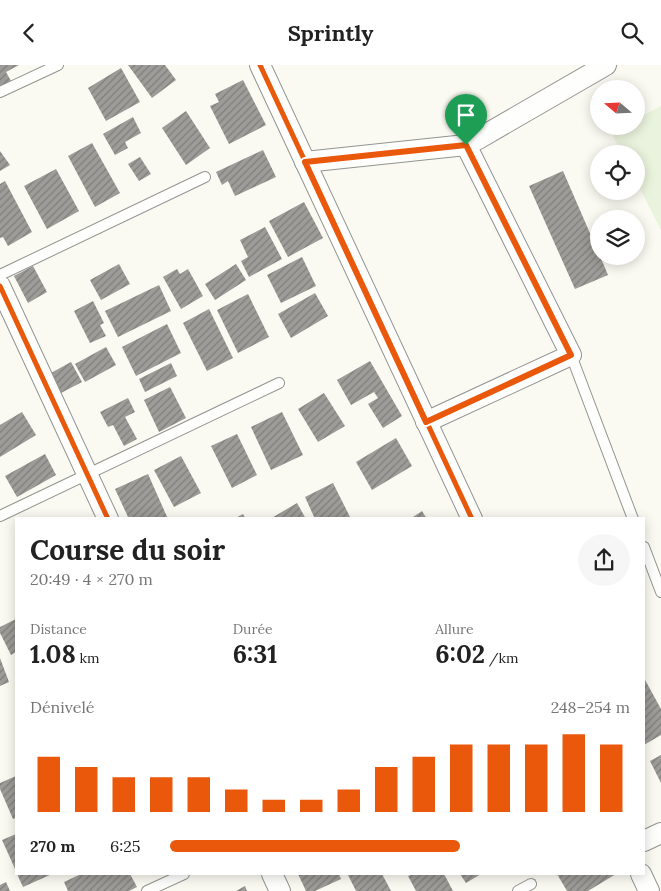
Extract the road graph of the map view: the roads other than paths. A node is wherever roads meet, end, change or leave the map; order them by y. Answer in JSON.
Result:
{"nodes":[{"id":1,"x":58,"y":65,"type":"edge"},
{"id":2,"x":260,"y":65,"type":"edge"},
{"id":3,"x":606,"y":65,"type":"edge"},
{"id":4,"x":0,"y":92,"type":"edge"},
{"id":5,"x":466,"y":145,"type":"junction"},
{"id":6,"x":305,"y":162,"type":"junction"},
{"id":7,"x":205,"y":177,"type":"dead end"},
{"id":8,"x":0,"y":275,"type":"edge"},
{"id":9,"x":0,"y":286,"type":"edge"},
{"id":10,"x":571,"y":355,"type":"junction"},
{"id":11,"x":279,"y":383,"type":"dead end"},
{"id":12,"x":426,"y":422,"type":"junction"},
{"id":13,"x":87,"y":475,"type":"junction"},
{"id":14,"x":0,"y":516,"type":"edge"},
{"id":15,"x":107,"y":517,"type":"edge"},
{"id":16,"x":471,"y":517,"type":"edge"},
{"id":17,"x":632,"y":517,"type":"edge"},
{"id":18,"x":645,"y":550,"type":"edge"},
{"id":19,"x":661,"y":592,"type":"edge"},
{"id":20,"x":661,"y":833,"type":"edge"},
{"id":21,"x":645,"y":841,"type":"edge"},
{"id":22,"x":182,"y":875,"type":"edge"},
{"id":23,"x":272,"y":875,"type":"edge"},
{"id":24,"x":641,"y":875,"type":"edge"},
{"id":25,"x":531,"y":884,"type":"dead end"},
{"id":26,"x":147,"y":891,"type":"edge"},
{"id":27,"x":280,"y":891,"type":"edge"},
{"id":28,"x":518,"y":891,"type":"edge"},
{"id":29,"x":649,"y":891,"type":"edge"}],
"edges":[{"from":1,"to":4,"type":"lane"},
{"from":2,"to":6,"type":"street"},
{"from":3,"to":5,"type":"street"},
{"from":5,"to":6,"type":"street"},
{"from":5,"to":10,"type":"street"},
{"from":6,"to":12,"type":"street"},
{"from":7,"to":8,"type":"lane"},
{"from":9,"to":13,"type":"street"},
{"from":10,"to":12,"type":"street"},
{"from":10,"to":17,"type":"lane"},
{"from":11,"to":13,"type":"lane"},
{"from":12,"to":16,"type":"street"},
{"from":13,"to":14,"type":"lane"},
{"from":13,"to":15,"type":"street"},
{"from":18,"to":19,"type":"lane"},
{"from":20,"to":21,"type":"street"},
{"from":22,"to":26,"type":"lane"},
{"from":23,"to":27,"type":"street"},
{"from":24,"to":29,"type":"street"},
{"from":25,"to":28,"type":"lane"}]}
